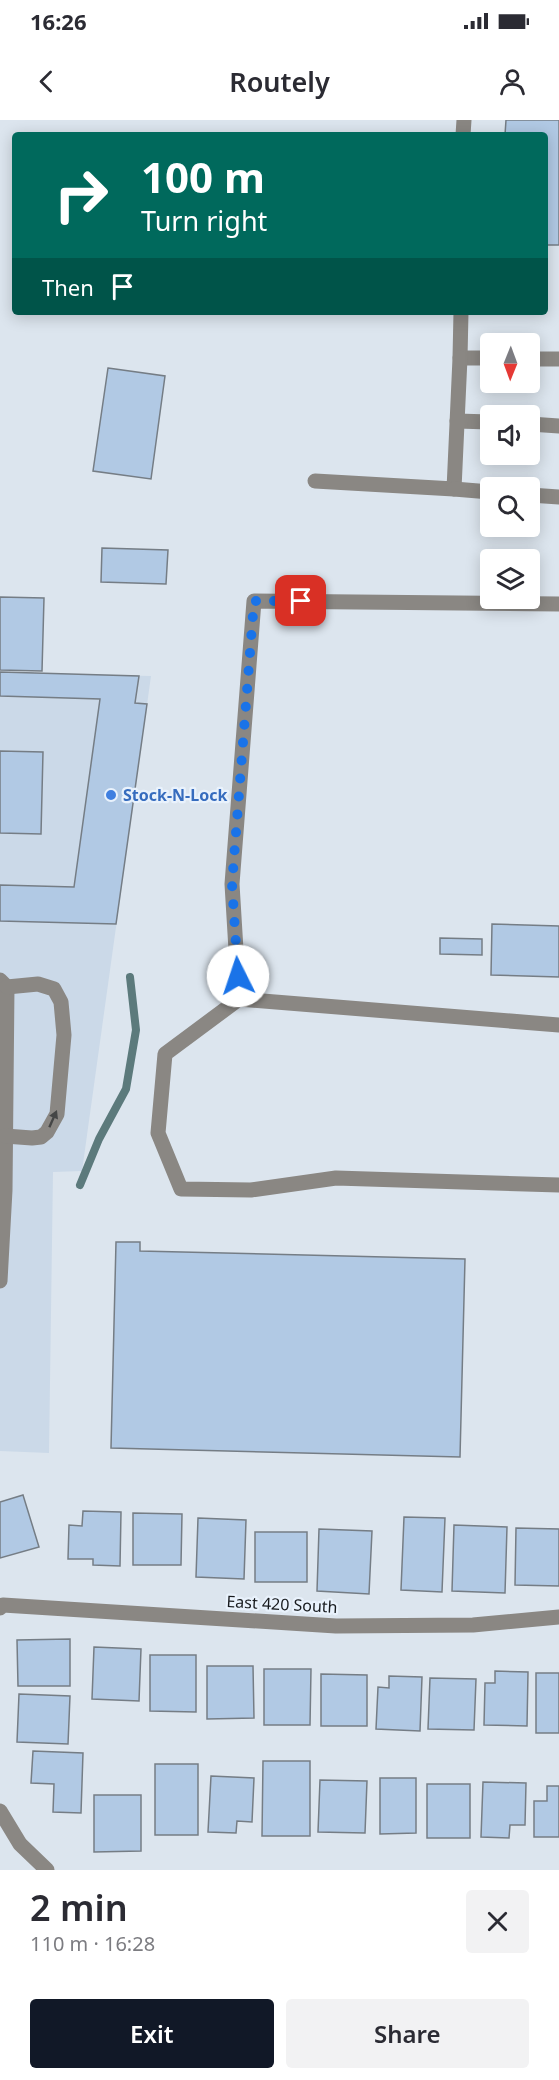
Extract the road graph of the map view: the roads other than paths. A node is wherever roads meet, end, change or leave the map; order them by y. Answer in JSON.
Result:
{"nodes":[{"id":1,"x":461,"y":315,"type":"edge"},
{"id":2,"x":460,"y":358,"type":"junction"},
{"id":3,"x":480,"y":358,"type":"edge"},
{"id":4,"x":540,"y":359,"type":"edge"},
{"id":5,"x":559,"y":359,"type":"edge"},
{"id":6,"x":457,"y":421,"type":"junction"},
{"id":7,"x":480,"y":422,"type":"edge"},
{"id":8,"x":540,"y":425,"type":"edge"},
{"id":9,"x":559,"y":426,"type":"edge"},
{"id":10,"x":315,"y":481,"type":"dead end"},
{"id":11,"x":454,"y":489,"type":"junction"},
{"id":12,"x":480,"y":491,"type":"edge"},
{"id":13,"x":540,"y":495,"type":"edge"},
{"id":14,"x":559,"y":496,"type":"edge"},
{"id":15,"x":559,"y":604,"type":"edge"},
{"id":16,"x":3,"y":984,"type":"edge"},
{"id":17,"x":239,"y":999,"type":"junction"},
{"id":18,"x":559,"y":1025,"type":"edge"},
{"id":19,"x":5,"y":1136,"type":"junction"},
{"id":20,"x":559,"y":1185,"type":"edge"},
{"id":21,"x":0,"y":1281,"type":"edge"},
{"id":22,"x":2,"y":1606,"type":"edge"},
{"id":23,"x":559,"y":1617,"type":"edge"},
{"id":24,"x":0,"y":1811,"type":"edge"},
{"id":25,"x":47,"y":1870,"type":"edge"}],
"edges":[{"from":1,"to":2,"type":"street"},
{"from":2,"to":3,"type":"street"},
{"from":2,"to":6,"type":"street"},
{"from":4,"to":5,"type":"street"},
{"from":6,"to":7,"type":"street"},
{"from":6,"to":11,"type":"street"},
{"from":8,"to":9,"type":"street"},
{"from":10,"to":11,"type":"street"},
{"from":11,"to":12,"type":"street"},
{"from":13,"to":14,"type":"street"},
{"from":15,"to":17,"type":"street"},
{"from":16,"to":19,"type":"street"},
{"from":19,"to":16,"type":"street","one_way":true},
{"from":17,"to":18,"type":"street"},
{"from":17,"to":20,"type":"street"},
{"from":19,"to":21,"type":"street"},
{"from":22,"to":23,"type":"street","name":"East 420 South"},
{"from":24,"to":25,"type":"street"}]}
